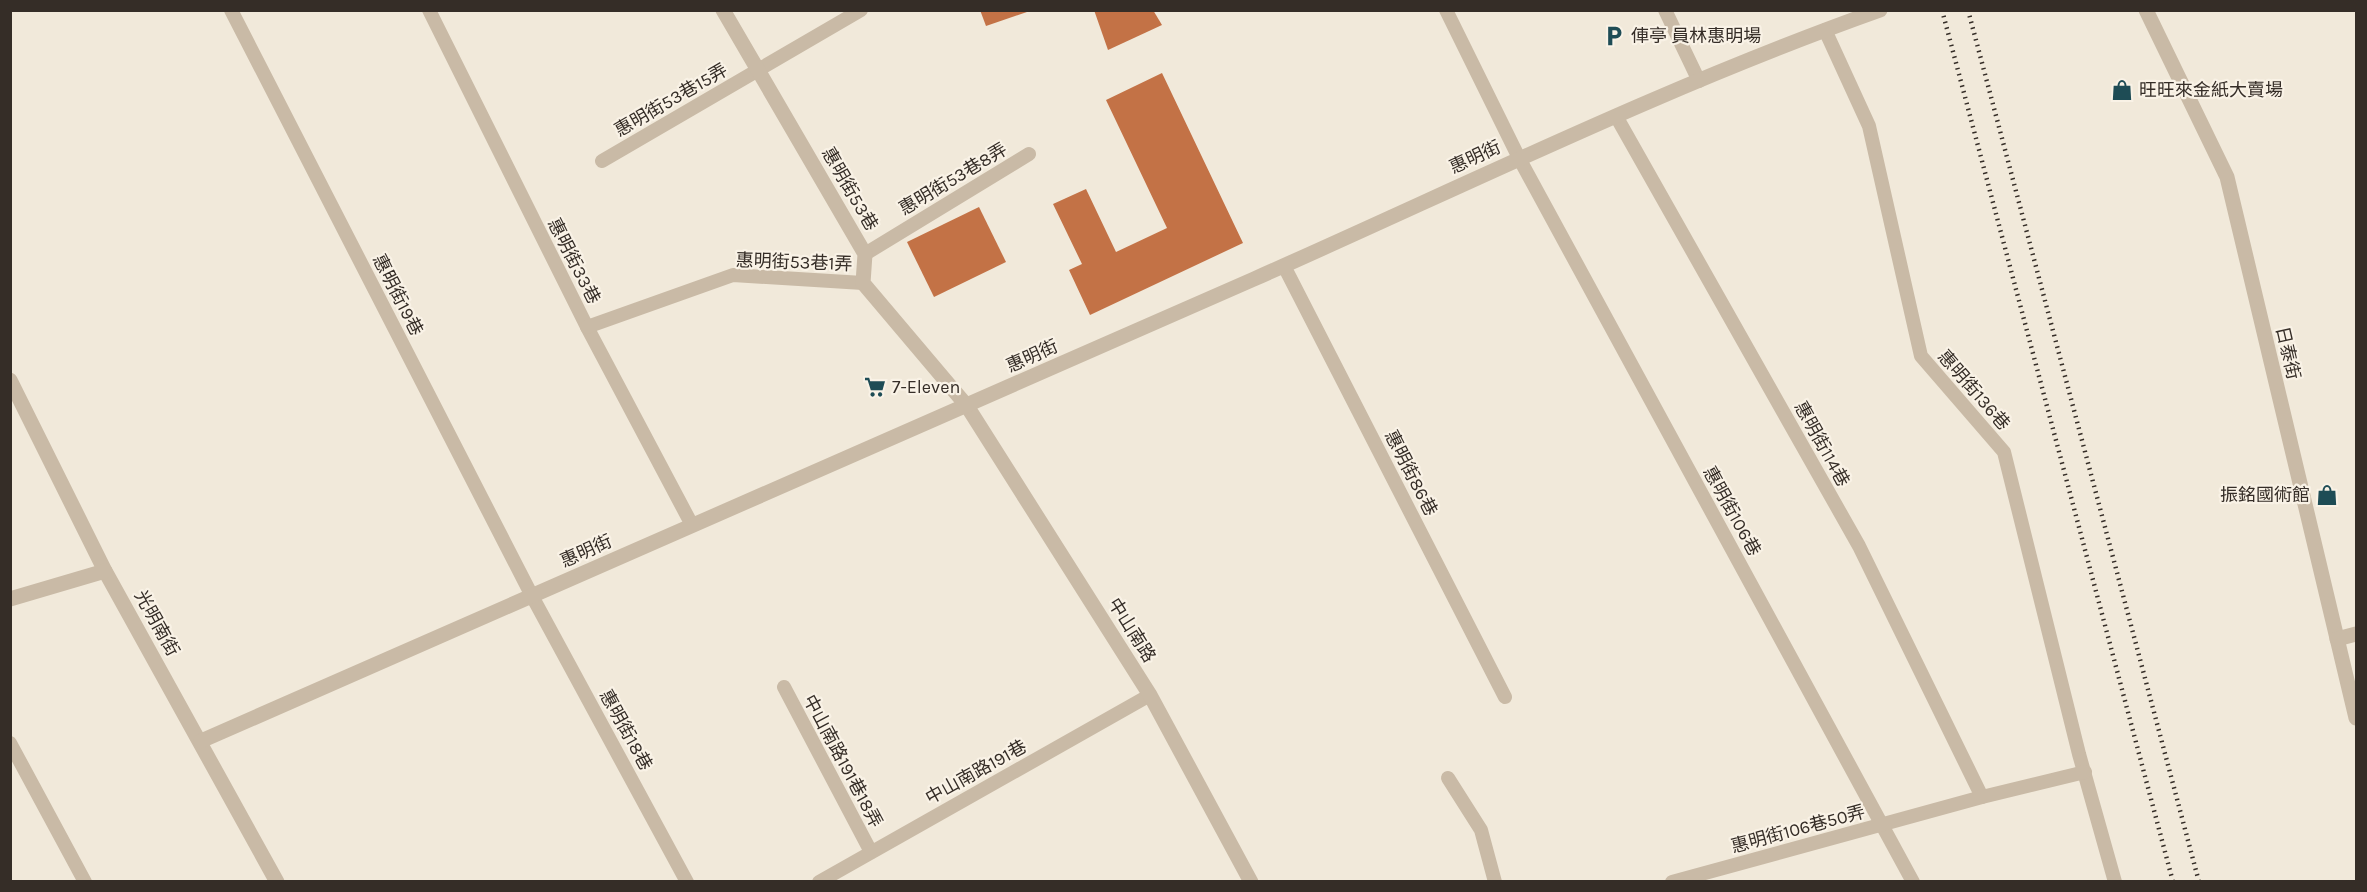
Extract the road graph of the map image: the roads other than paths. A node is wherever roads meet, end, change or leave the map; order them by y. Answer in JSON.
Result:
{"nodes":[{"id":1,"x":231,"y":10,"type":"edge"},
{"id":2,"x":429,"y":10,"type":"edge"},
{"id":3,"x":723,"y":10,"type":"edge"},
{"id":4,"x":861,"y":10,"type":"edge"},
{"id":5,"x":1446,"y":10,"type":"edge"},
{"id":6,"x":1665,"y":10,"type":"edge"},
{"id":7,"x":1880,"y":10,"type":"edge"},
{"id":8,"x":2146,"y":10,"type":"edge"},
{"id":9,"x":1825,"y":30,"type":"junction"},
{"id":10,"x":759,"y":70,"type":"junction"},
{"id":11,"x":1699,"y":81,"type":"junction"},
{"id":12,"x":1616,"y":116,"type":"junction"},
{"id":13,"x":1029,"y":154,"type":"dead end"},
{"id":14,"x":1519,"y":159,"type":"junction"},
{"id":15,"x":602,"y":162,"type":"dead end"},
{"id":16,"x":865,"y":254,"type":"junction"},
{"id":17,"x":1284,"y":266,"type":"junction"},
{"id":18,"x":863,"y":283,"type":"junction"},
{"id":19,"x":587,"y":327,"type":"junction"},
{"id":20,"x":10,"y":380,"type":"edge"},
{"id":21,"x":967,"y":406,"type":"junction"},
{"id":22,"x":692,"y":525,"type":"junction"},
{"id":23,"x":105,"y":571,"type":"junction"},
{"id":24,"x":532,"y":596,"type":"junction"},
{"id":25,"x":10,"y":599,"type":"edge"},
{"id":26,"x":2356,"y":634,"type":"edge"},
{"id":27,"x":2337,"y":639,"type":"junction"},
{"id":28,"x":784,"y":687,"type":"dead end"},
{"id":29,"x":1150,"y":695,"type":"junction"},
{"id":30,"x":1505,"y":697,"type":"dead end"},
{"id":31,"x":2356,"y":718,"type":"edge"},
{"id":32,"x":201,"y":741,"type":"junction"},
{"id":33,"x":10,"y":742,"type":"edge"},
{"id":34,"x":2085,"y":772,"type":"junction"},
{"id":35,"x":1448,"y":778,"type":"dead end"},
{"id":36,"x":1982,"y":797,"type":"junction"},
{"id":37,"x":1882,"y":824,"type":"junction"},
{"id":38,"x":871,"y":852,"type":"junction"},
{"id":39,"x":85,"y":882,"type":"edge"},
{"id":40,"x":277,"y":882,"type":"edge"},
{"id":41,"x":687,"y":882,"type":"edge"},
{"id":42,"x":819,"y":882,"type":"edge"},
{"id":43,"x":1251,"y":882,"type":"edge"},
{"id":44,"x":1496,"y":882,"type":"edge"},
{"id":45,"x":1672,"y":882,"type":"edge"},
{"id":46,"x":1913,"y":882,"type":"edge"},
{"id":47,"x":2115,"y":882,"type":"edge"}],
"edges":[{"from":1,"to":24,"type":"lane","name":"惠明街19巷"},
{"from":2,"to":19,"type":"lane","name":"惠明街33巷"},
{"from":3,"to":10,"type":"street","name":"惠明街53巷"},
{"from":4,"to":10,"type":"lane","name":"惠明街53巷15弄"},
{"from":5,"to":14,"type":"lane","name":"惠明街106巷"},
{"from":6,"to":11,"type":"lane"},
{"from":7,"to":9,"type":"street","name":"惠明街"},
{"from":8,"to":27,"type":"street","name":"日泰街"},
{"from":9,"to":11,"type":"street","name":"惠明街"},
{"from":9,"to":34,"type":"lane","name":"惠明街136巷"},
{"from":10,"to":15,"type":"lane","name":"惠明街53巷15弄"},
{"from":10,"to":16,"type":"street","name":"惠明街53巷"},
{"from":11,"to":12,"type":"street","name":"惠明街"},
{"from":12,"to":14,"type":"street","name":"惠明街"},
{"from":12,"to":36,"type":"lane","name":"惠明街114巷"},
{"from":13,"to":16,"type":"lane","name":"惠明街53巷8弄"},
{"from":14,"to":17,"type":"street","name":"惠明街"},
{"from":14,"to":37,"type":"lane","name":"惠明街106巷"},
{"from":16,"to":18,"type":"street","name":"惠明街53巷"},
{"from":17,"to":21,"type":"street","name":"惠明街"},
{"from":17,"to":30,"type":"lane","name":"惠明街86巷"},
{"from":18,"to":19,"type":"lane","name":"惠明街53巷1弄"},
{"from":18,"to":21,"type":"street"},
{"from":19,"to":22,"type":"lane","name":"惠明街33巷"},
{"from":20,"to":23,"type":"street","name":"光明南街"},
{"from":21,"to":22,"type":"street","name":"惠明街"},
{"from":21,"to":29,"type":"street","name":"中山南路"},
{"from":22,"to":24,"type":"street","name":"惠明街"},
{"from":23,"to":25,"type":"street"},
{"from":23,"to":32,"type":"street","name":"光明南街"},
{"from":24,"to":32,"type":"street","name":"惠明街"},
{"from":24,"to":41,"type":"lane","name":"惠明街18巷"},
{"from":26,"to":27,"type":"street"},
{"from":27,"to":31,"type":"street","name":"日泰街"},
{"from":28,"to":38,"type":"lane","name":"中山南路191巷18弄"},
{"from":29,"to":38,"type":"lane","name":"中山南路191巷"},
{"from":29,"to":43,"type":"street","name":"中山南路"},
{"from":32,"to":40,"type":"street","name":"光明南街"},
{"from":33,"to":39,"type":"lane"},
{"from":34,"to":36,"type":"lane","name":"惠明街106巷50弄"},
{"from":34,"to":47,"type":"lane","name":"惠明街136巷"},
{"from":35,"to":44,"type":"lane"},
{"from":36,"to":37,"type":"lane","name":"惠明街106巷50弄"},
{"from":37,"to":45,"type":"lane","name":"惠明街106巷50弄"},
{"from":37,"to":46,"type":"lane","name":"惠明街106巷"},
{"from":38,"to":42,"type":"lane","name":"中山南路191巷"}]}
